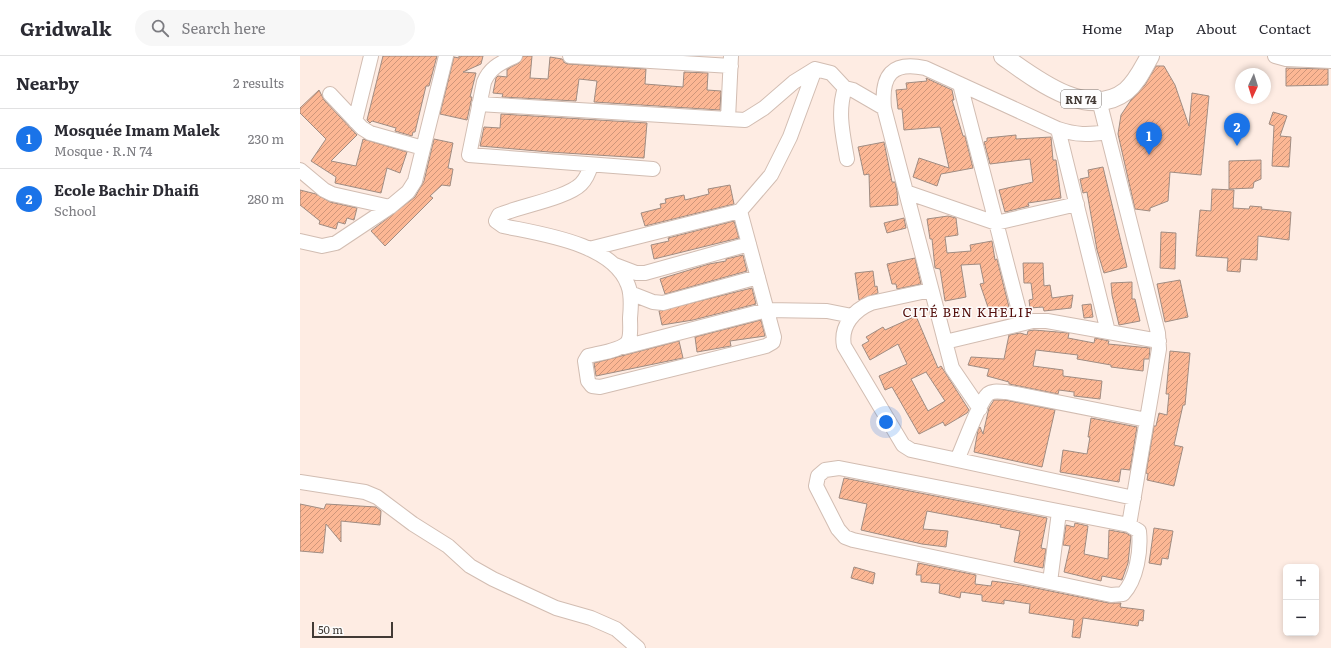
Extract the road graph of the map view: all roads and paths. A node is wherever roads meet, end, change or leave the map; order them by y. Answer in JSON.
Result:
{"nodes":[{"id":1,"x":371,"y":56,"type":"edge"},
{"id":2,"x":446,"y":56,"type":"edge"},
{"id":3,"x":515,"y":56,"type":"edge"},
{"id":4,"x":570,"y":56,"type":"edge"},
{"id":5,"x":1003,"y":56,"type":"edge"},
{"id":6,"x":1150,"y":56,"type":"edge"},
{"id":7,"x":1275,"y":56,"type":"edge"},
{"id":8,"x":731,"y":61,"type":"edge"},
{"id":9,"x":1331,"y":61,"type":"edge"},
{"id":10,"x":815,"y":69,"type":"junction"},
{"id":11,"x":960,"y":84,"type":"junction"},
{"id":12,"x":846,"y":88,"type":"junction"},
{"id":13,"x":330,"y":94,"type":"dead end"},
{"id":14,"x":1099,"y":100,"type":"junction"},
{"id":15,"x":479,"y":104,"type":"junction"},
{"id":16,"x":884,"y":108,"type":"junction"},
{"id":17,"x":728,"y":119,"type":"junction"},
{"id":18,"x":355,"y":121,"type":"junction"},
{"id":19,"x":1058,"y":129,"type":"junction"},
{"id":20,"x":1106,"y":132,"type":"junction"},
{"id":21,"x":423,"y":148,"type":"junction"},
{"id":22,"x":847,"y":159,"type":"dead end"},
{"id":23,"x":591,"y":165,"type":"junction"},
{"id":24,"x":653,"y":169,"type":"dead end"},
{"id":25,"x":300,"y":170,"type":"edge"},
{"id":26,"x":906,"y":192,"type":"junction"},
{"id":27,"x":1077,"y":204,"type":"junction"},
{"id":28,"x":390,"y":207,"type":"junction"},
{"id":29,"x":740,"y":211,"type":"junction"},
{"id":30,"x":996,"y":223,"type":"junction"},
{"id":31,"x":300,"y":241,"type":"edge"},
{"id":32,"x":749,"y":244,"type":"junction"},
{"id":33,"x":589,"y":249,"type":"junction"},
{"id":34,"x":612,"y":264,"type":"junction"},
{"id":35,"x":758,"y":277,"type":"junction"},
{"id":36,"x":931,"y":290,"type":"junction"},
{"id":37,"x":630,"y":293,"type":"junction"},
{"id":38,"x":766,"y":310,"type":"junction"},
{"id":39,"x":852,"y":316,"type":"junction"},
{"id":40,"x":1022,"y":322,"type":"junction"},
{"id":41,"x":1108,"y":332,"type":"junction"},
{"id":42,"x":1158,"y":341,"type":"junction"},
{"id":43,"x":945,"y":342,"type":"junction"},
{"id":44,"x":624,"y":347,"type":"junction"},
{"id":45,"x":980,"y":408,"type":"junction"},
{"id":46,"x":1147,"y":420,"type":"junction"},
{"id":47,"x":957,"y":460,"type":"junction"},
{"id":48,"x":300,"y":482,"type":"edge"},
{"id":49,"x":1134,"y":498,"type":"junction"},
{"id":50,"x":1059,"y":512,"type":"junction"},
{"id":51,"x":1129,"y":525,"type":"junction"},
{"id":52,"x":1050,"y":582,"type":"junction"},
{"id":53,"x":638,"y":648,"type":"edge"}],
"edges":[{"from":1,"to":18,"type":"street"},
{"from":2,"to":21,"type":"street"},
{"from":3,"to":15,"type":"street"},
{"from":4,"to":8,"type":"street"},
{"from":5,"to":14,"type":"main road","number":"RN 74"},
{"from":6,"to":14,"type":"main road","number":"RN 74"},
{"from":7,"to":9,"type":"street"},
{"from":8,"to":17,"type":"street"},
{"from":10,"to":12,"type":"street"},
{"from":10,"to":17,"type":"street"},
{"from":10,"to":29,"type":"street"},
{"from":11,"to":16,"type":"street"},
{"from":11,"to":19,"type":"street"},
{"from":11,"to":30,"type":"street"},
{"from":12,"to":16,"type":"street"},
{"from":12,"to":22,"type":"street"},
{"from":13,"to":18,"type":"street"},
{"from":14,"to":20,"type":"street"},
{"from":15,"to":17,"type":"street"},
{"from":15,"to":23,"type":"street"},
{"from":16,"to":26,"type":"street"},
{"from":18,"to":21,"type":"street"},
{"from":19,"to":20,"type":"street"},
{"from":19,"to":27,"type":"street"},
{"from":20,"to":42,"type":"street"},
{"from":21,"to":28,"type":"street"},
{"from":23,"to":24,"type":"street"},
{"from":23,"to":33,"type":"street"},
{"from":25,"to":28,"type":"street"},
{"from":26,"to":30,"type":"street"},
{"from":26,"to":36,"type":"street"},
{"from":27,"to":30,"type":"street"},
{"from":27,"to":41,"type":"street"},
{"from":28,"to":31,"type":"street"},
{"from":29,"to":32,"type":"street"},
{"from":29,"to":33,"type":"street"},
{"from":30,"to":40,"type":"street"},
{"from":32,"to":34,"type":"street"},
{"from":32,"to":35,"type":"street"},
{"from":33,"to":34,"type":"street"},
{"from":34,"to":37,"type":"street"},
{"from":35,"to":37,"type":"street"},
{"from":35,"to":38,"type":"street"},
{"from":36,"to":39,"type":"street"},
{"from":36,"to":43,"type":"street"},
{"from":37,"to":44,"type":"street"},
{"from":38,"to":39,"type":"street"},
{"from":38,"to":44,"type":"street"},
{"from":38,"to":44,"type":"street"},
{"from":39,"to":47,"type":"street"},
{"from":40,"to":41,"type":"street"},
{"from":40,"to":43,"type":"street"},
{"from":41,"to":42,"type":"street"},
{"from":42,"to":46,"type":"street"},
{"from":43,"to":45,"type":"street"},
{"from":45,"to":46,"type":"street"},
{"from":45,"to":47,"type":"street"},
{"from":46,"to":49,"type":"street"},
{"from":47,"to":49,"type":"street"},
{"from":48,"to":53,"type":"street"},
{"from":49,"to":51,"type":"street"},
{"from":50,"to":51,"type":"street"},
{"from":50,"to":52,"type":"street"},
{"from":50,"to":52,"type":"street"},
{"from":51,"to":52,"type":"street"}]}
